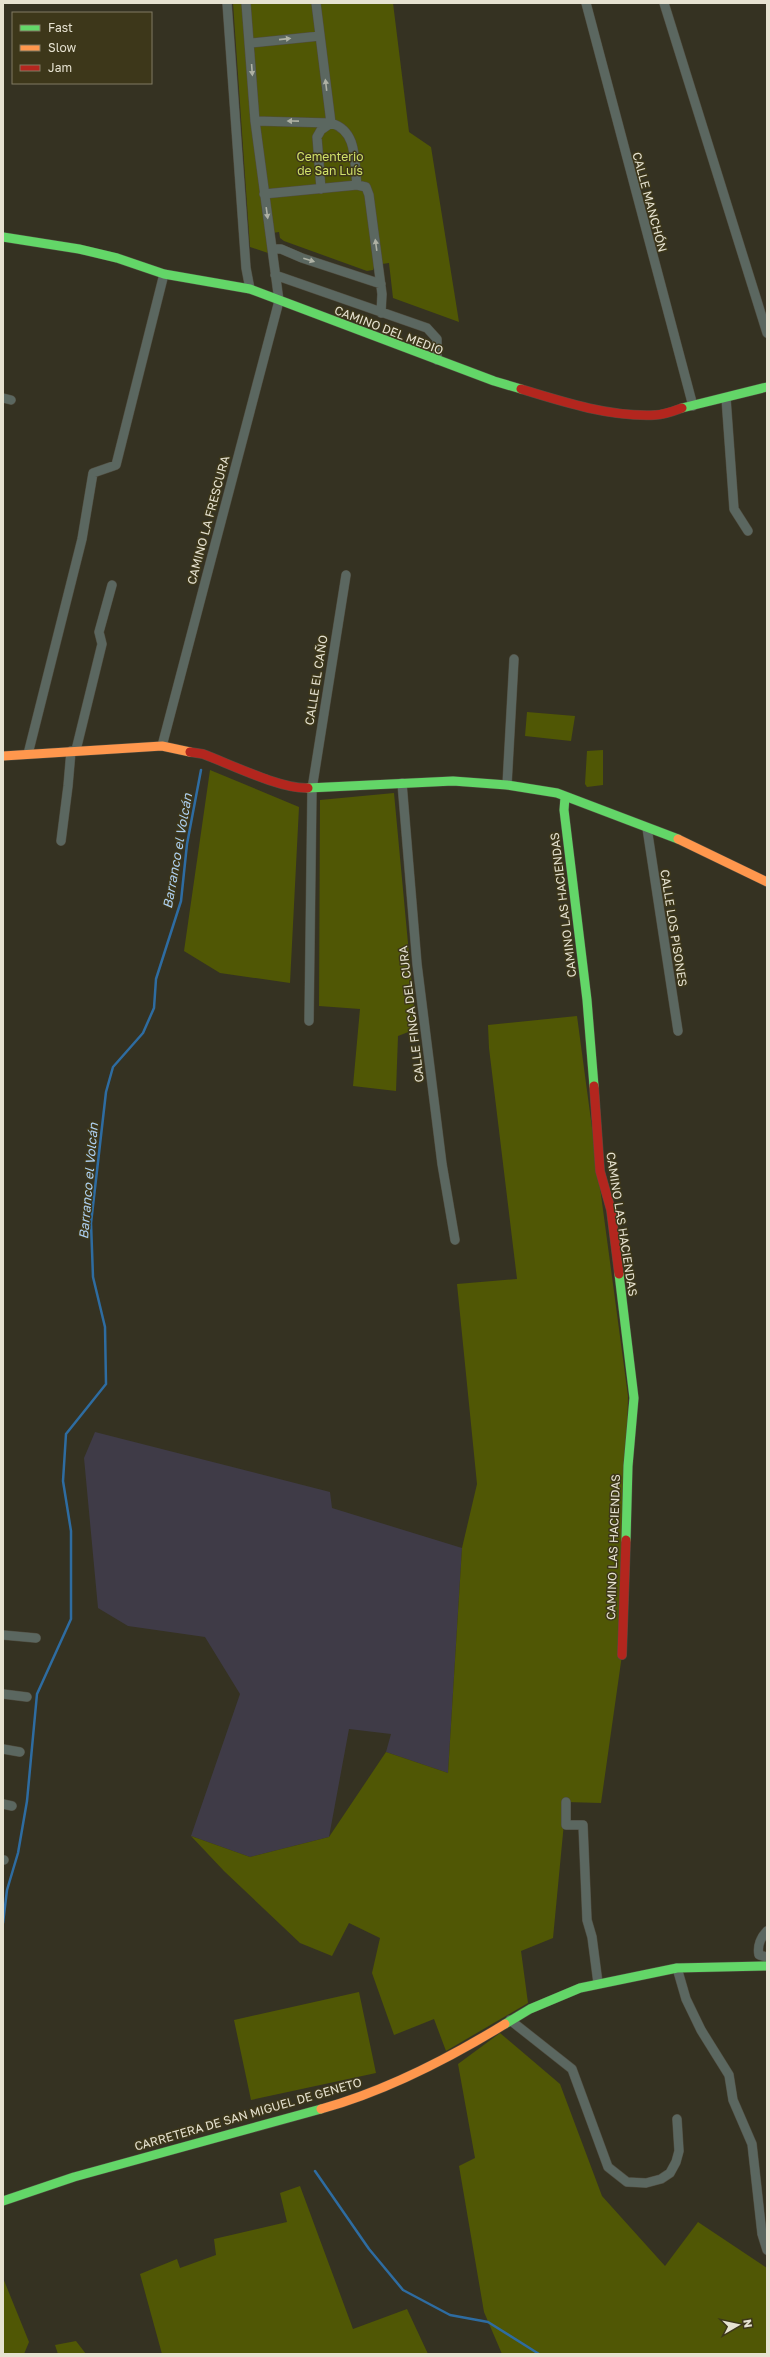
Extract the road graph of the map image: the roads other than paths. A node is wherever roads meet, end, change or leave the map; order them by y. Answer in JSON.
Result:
{"nodes":[{"id":1,"x":227,"y":3,"type":"edge"},
{"id":2,"x":246,"y":3,"type":"edge"},
{"id":3,"x":316,"y":3,"type":"edge"},
{"id":4,"x":586,"y":3,"type":"edge"},
{"id":5,"x":664,"y":3,"type":"edge"},
{"id":6,"x":320,"y":36,"type":"junction"},
{"id":7,"x":251,"y":43,"type":"junction"},
{"id":8,"x":256,"y":121,"type":"junction"},
{"id":9,"x":331,"y":123,"type":"junction"},
{"id":10,"x":357,"y":185,"type":"junction"},
{"id":11,"x":321,"y":189,"type":"junction"},
{"id":12,"x":264,"y":194,"type":"junction"},
{"id":13,"x":3,"y":237,"type":"edge"},
{"id":14,"x":272,"y":249,"type":"junction"},
{"id":15,"x":164,"y":274,"type":"junction"},
{"id":16,"x":275,"y":275,"type":"junction"},
{"id":17,"x":381,"y":284,"type":"junction"},
{"id":18,"x":250,"y":289,"type":"junction"},
{"id":19,"x":279,"y":301,"type":"junction"},
{"id":20,"x":381,"y":313,"type":"junction"},
{"id":21,"x":767,"y":333,"type":"edge"},
{"id":22,"x":437,"y":360,"type":"junction"},
{"id":23,"x":767,"y":387,"type":"edge"},
{"id":24,"x":726,"y":398,"type":"junction"},
{"id":25,"x":693,"y":406,"type":"junction"},
{"id":26,"x":748,"y":531,"type":"dead end"},
{"id":27,"x":346,"y":575,"type":"dead end"},
{"id":28,"x":112,"y":585,"type":"dead end"},
{"id":29,"x":514,"y":660,"type":"dead end"},
{"id":30,"x":162,"y":746,"type":"junction"},
{"id":31,"x":73,"y":751,"type":"junction"},
{"id":32,"x":28,"y":754,"type":"junction"},
{"id":33,"x":3,"y":756,"type":"edge"},
{"id":34,"x":402,"y":783,"type":"junction"},
{"id":35,"x":507,"y":785,"type":"junction"},
{"id":36,"x":312,"y":789,"type":"junction"},
{"id":37,"x":565,"y":797,"type":"junction"},
{"id":38,"x":647,"y":828,"type":"junction"},
{"id":39,"x":61,"y":841,"type":"dead end"},
{"id":40,"x":767,"y":882,"type":"edge"},
{"id":41,"x":309,"y":1021,"type":"dead end"},
{"id":42,"x":678,"y":1031,"type":"dead end"},
{"id":43,"x":455,"y":1240,"type":"dead end"},
{"id":44,"x":3,"y":1635,"type":"edge"},
{"id":45,"x":36,"y":1638,"type":"dead end"},
{"id":46,"x":622,"y":1655,"type":"dead end"},
{"id":47,"x":3,"y":1694,"type":"edge"},
{"id":48,"x":27,"y":1697,"type":"dead end"},
{"id":49,"x":3,"y":1749,"type":"edge"},
{"id":50,"x":20,"y":1752,"type":"dead end"},
{"id":51,"x":566,"y":1802,"type":"dead end"},
{"id":52,"x":767,"y":1931,"type":"edge"},
{"id":53,"x":767,"y":1957,"type":"edge"},
{"id":54,"x":767,"y":1966,"type":"edge"},
{"id":55,"x":677,"y":1968,"type":"junction"},
{"id":56,"x":598,"y":1984,"type":"junction"},
{"id":57,"x":510,"y":2020,"type":"junction"},
{"id":58,"x":677,"y":2119,"type":"dead end"},
{"id":59,"x":3,"y":2201,"type":"edge"},
{"id":60,"x":767,"y":2250,"type":"edge"}],
"edges":[{"from":1,"to":18,"type":"street"},
{"from":2,"to":7,"type":"street"},
{"from":3,"to":6,"type":"street"},
{"from":4,"to":25,"type":"street","name":"CALLE MANCHÓN"},
{"from":5,"to":21,"type":"street"},
{"from":7,"to":6,"type":"street","one_way":true},
{"from":9,"to":6,"type":"street","one_way":true},
{"from":7,"to":8,"type":"street","one_way":true},
{"from":9,"to":8,"type":"street","one_way":true},
{"from":8,"to":12,"type":"street"},
{"from":9,"to":10,"type":"street"},
{"from":9,"to":11,"type":"street"},
{"from":10,"to":11,"type":"street"},
{"from":17,"to":10,"type":"street","one_way":true},
{"from":11,"to":12,"type":"street"},
{"from":12,"to":14,"type":"street","one_way":true},
{"from":13,"to":15,"type":"street","name":"CAMINO DEL MEDIO"},
{"from":14,"to":16,"type":"street"},
{"from":14,"to":17,"type":"street","one_way":true},
{"from":15,"to":18,"type":"street","name":"CAMINO DEL MEDIO"},
{"from":15,"to":32,"type":"street"},
{"from":16,"to":19,"type":"street"},
{"from":16,"to":20,"type":"street"},
{"from":17,"to":20,"type":"street"},
{"from":18,"to":19,"type":"street","name":"CAMINO DEL MEDIO"},
{"from":19,"to":22,"type":"street","name":"CAMINO DEL MEDIO"},
{"from":19,"to":30,"type":"street","name":"CAMINO LA FRESCURA"},
{"from":20,"to":22,"type":"street"},
{"from":22,"to":25,"type":"street","name":"CAMINO DEL MEDIO"},
{"from":23,"to":24,"type":"street","name":"CAMINO DEL MEDIO"},
{"from":24,"to":25,"type":"street","name":"CAMINO DEL MEDIO"},
{"from":24,"to":26,"type":"street"},
{"from":27,"to":36,"type":"street","name":"CALLE EL CAÑO"},
{"from":28,"to":31,"type":"street"},
{"from":29,"to":35,"type":"street"},
{"from":30,"to":31,"type":"street"},
{"from":30,"to":36,"type":"street"},
{"from":31,"to":32,"type":"street"},
{"from":31,"to":39,"type":"street"},
{"from":32,"to":33,"type":"street"},
{"from":34,"to":35,"type":"street"},
{"from":34,"to":36,"type":"street"},
{"from":34,"to":43,"type":"street","name":"CALLE FINCA DEL CURA"},
{"from":35,"to":37,"type":"street"},
{"from":36,"to":41,"type":"street","name":"CALLE EL CAÑO"},
{"from":37,"to":38,"type":"street"},
{"from":37,"to":46,"type":"street","name":"CAMINO LAS HACIENDAS"},
{"from":38,"to":40,"type":"street"},
{"from":38,"to":42,"type":"street","name":"CALLE LOS PISONES"},
{"from":44,"to":45,"type":"street"},
{"from":47,"to":48,"type":"street"},
{"from":49,"to":50,"type":"street"},
{"from":51,"to":56,"type":"street"},
{"from":52,"to":53,"type":"street"},
{"from":54,"to":55,"type":"street","name":"CARRETERA DE SAN MIGUEL DE GENETO"},
{"from":55,"to":56,"type":"street","name":"CARRETERA DE SAN MIGUEL DE GENETO"},
{"from":55,"to":60,"type":"street"},
{"from":56,"to":57,"type":"street","name":"CARRETERA DE SAN MIGUEL DE GENETO"},
{"from":57,"to":58,"type":"street"},
{"from":57,"to":59,"type":"street","name":"CARRETERA DE SAN MIGUEL DE GENETO"}]}
